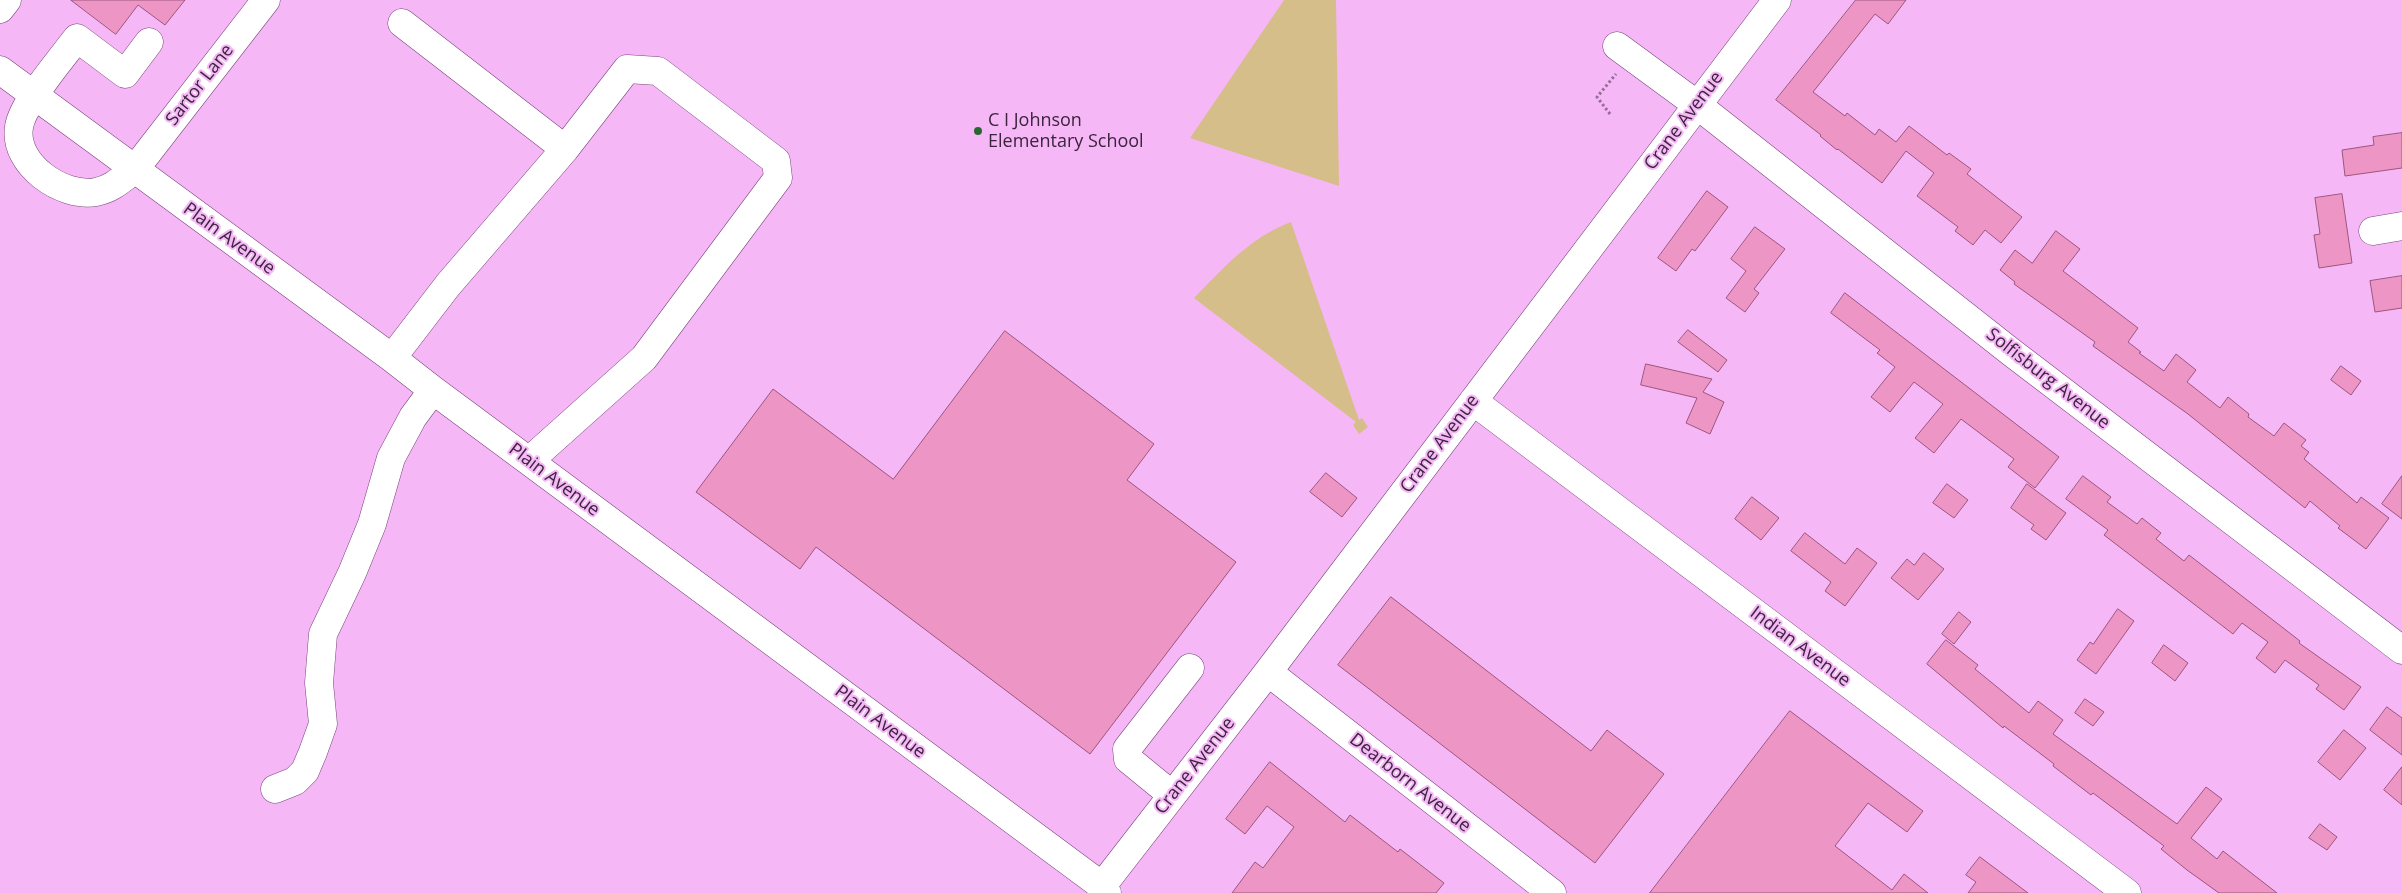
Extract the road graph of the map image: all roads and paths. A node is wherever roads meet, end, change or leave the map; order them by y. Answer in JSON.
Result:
{"nodes":[{"id":1,"x":7,"y":0,"type":"edge"},
{"id":2,"x":266,"y":0,"type":"edge"},
{"id":3,"x":1777,"y":0,"type":"edge"},
{"id":4,"x":0,"y":8,"type":"edge"},
{"id":5,"x":402,"y":24,"type":"dead end"},
{"id":6,"x":149,"y":42,"type":"dead end"},
{"id":7,"x":1617,"y":46,"type":"dead end"},
{"id":8,"x":0,"y":70,"type":"edge"},
{"id":9,"x":1612,"y":78,"type":"dead end"},
{"id":10,"x":35,"y":96,"type":"junction"},
{"id":11,"x":1696,"y":104,"type":"junction"},
{"id":12,"x":1610,"y":114,"type":"dead end"},
{"id":13,"x":565,"y":149,"type":"junction"},
{"id":14,"x":135,"y":170,"type":"junction"},
{"id":15,"x":2402,"y":226,"type":"edge"},
{"id":16,"x":2373,"y":231,"type":"dead end"},
{"id":17,"x":392,"y":358,"type":"junction"},
{"id":18,"x":432,"y":390,"type":"junction"},
{"id":19,"x":1473,"y":401,"type":"junction"},
{"id":20,"x":529,"y":461,"type":"junction"},
{"id":21,"x":2402,"y":650,"type":"edge"},
{"id":22,"x":1190,"y":668,"type":"dead end"},
{"id":23,"x":1268,"y":672,"type":"junction"},
{"id":24,"x":275,"y":788,"type":"dead end"},
{"id":25,"x":1172,"y":795,"type":"junction"},
{"id":26,"x":1104,"y":889,"type":"edge"},
{"id":27,"x":1552,"y":893,"type":"edge"},
{"id":28,"x":2127,"y":893,"type":"edge"}],
"edges":[{"from":1,"to":4,"type":"street"},
{"from":2,"to":14,"type":"street","name":"Sartor Lane"},
{"from":3,"to":11,"type":"street","name":"Crane Avenue"},
{"from":5,"to":13,"type":"street"},
{"from":6,"to":10,"type":"street","name":"Sartor Lane"},
{"from":7,"to":11,"type":"street","name":"Solfisburg Avenue"},
{"from":8,"to":10,"type":"street","name":"Plain Avenue"},
{"from":9,"to":12,"type":"path"},
{"from":10,"to":14,"type":"street","name":"Plain Avenue"},
{"from":10,"to":14,"type":"street","name":"Sartor Lane"},
{"from":11,"to":19,"type":"street","name":"Crane Avenue"},
{"from":11,"to":21,"type":"street","name":"Solfisburg Avenue"},
{"from":13,"to":17,"type":"street"},
{"from":13,"to":20,"type":"street"},
{"from":14,"to":17,"type":"street","name":"Plain Avenue"},
{"from":15,"to":16,"type":"street"},
{"from":17,"to":18,"type":"street","name":"Plain Avenue"},
{"from":18,"to":20,"type":"street","name":"Plain Avenue"},
{"from":18,"to":24,"type":"street"},
{"from":19,"to":23,"type":"street","name":"Crane Avenue"},
{"from":19,"to":28,"type":"street","name":"Indian Avenue"},
{"from":20,"to":26,"type":"street","name":"Plain Avenue"},
{"from":22,"to":25,"type":"street"},
{"from":23,"to":25,"type":"street","name":"Crane Avenue"},
{"from":23,"to":27,"type":"street","name":"Dearborn Avenue"},
{"from":25,"to":26,"type":"street","name":"Crane Avenue"}]}
